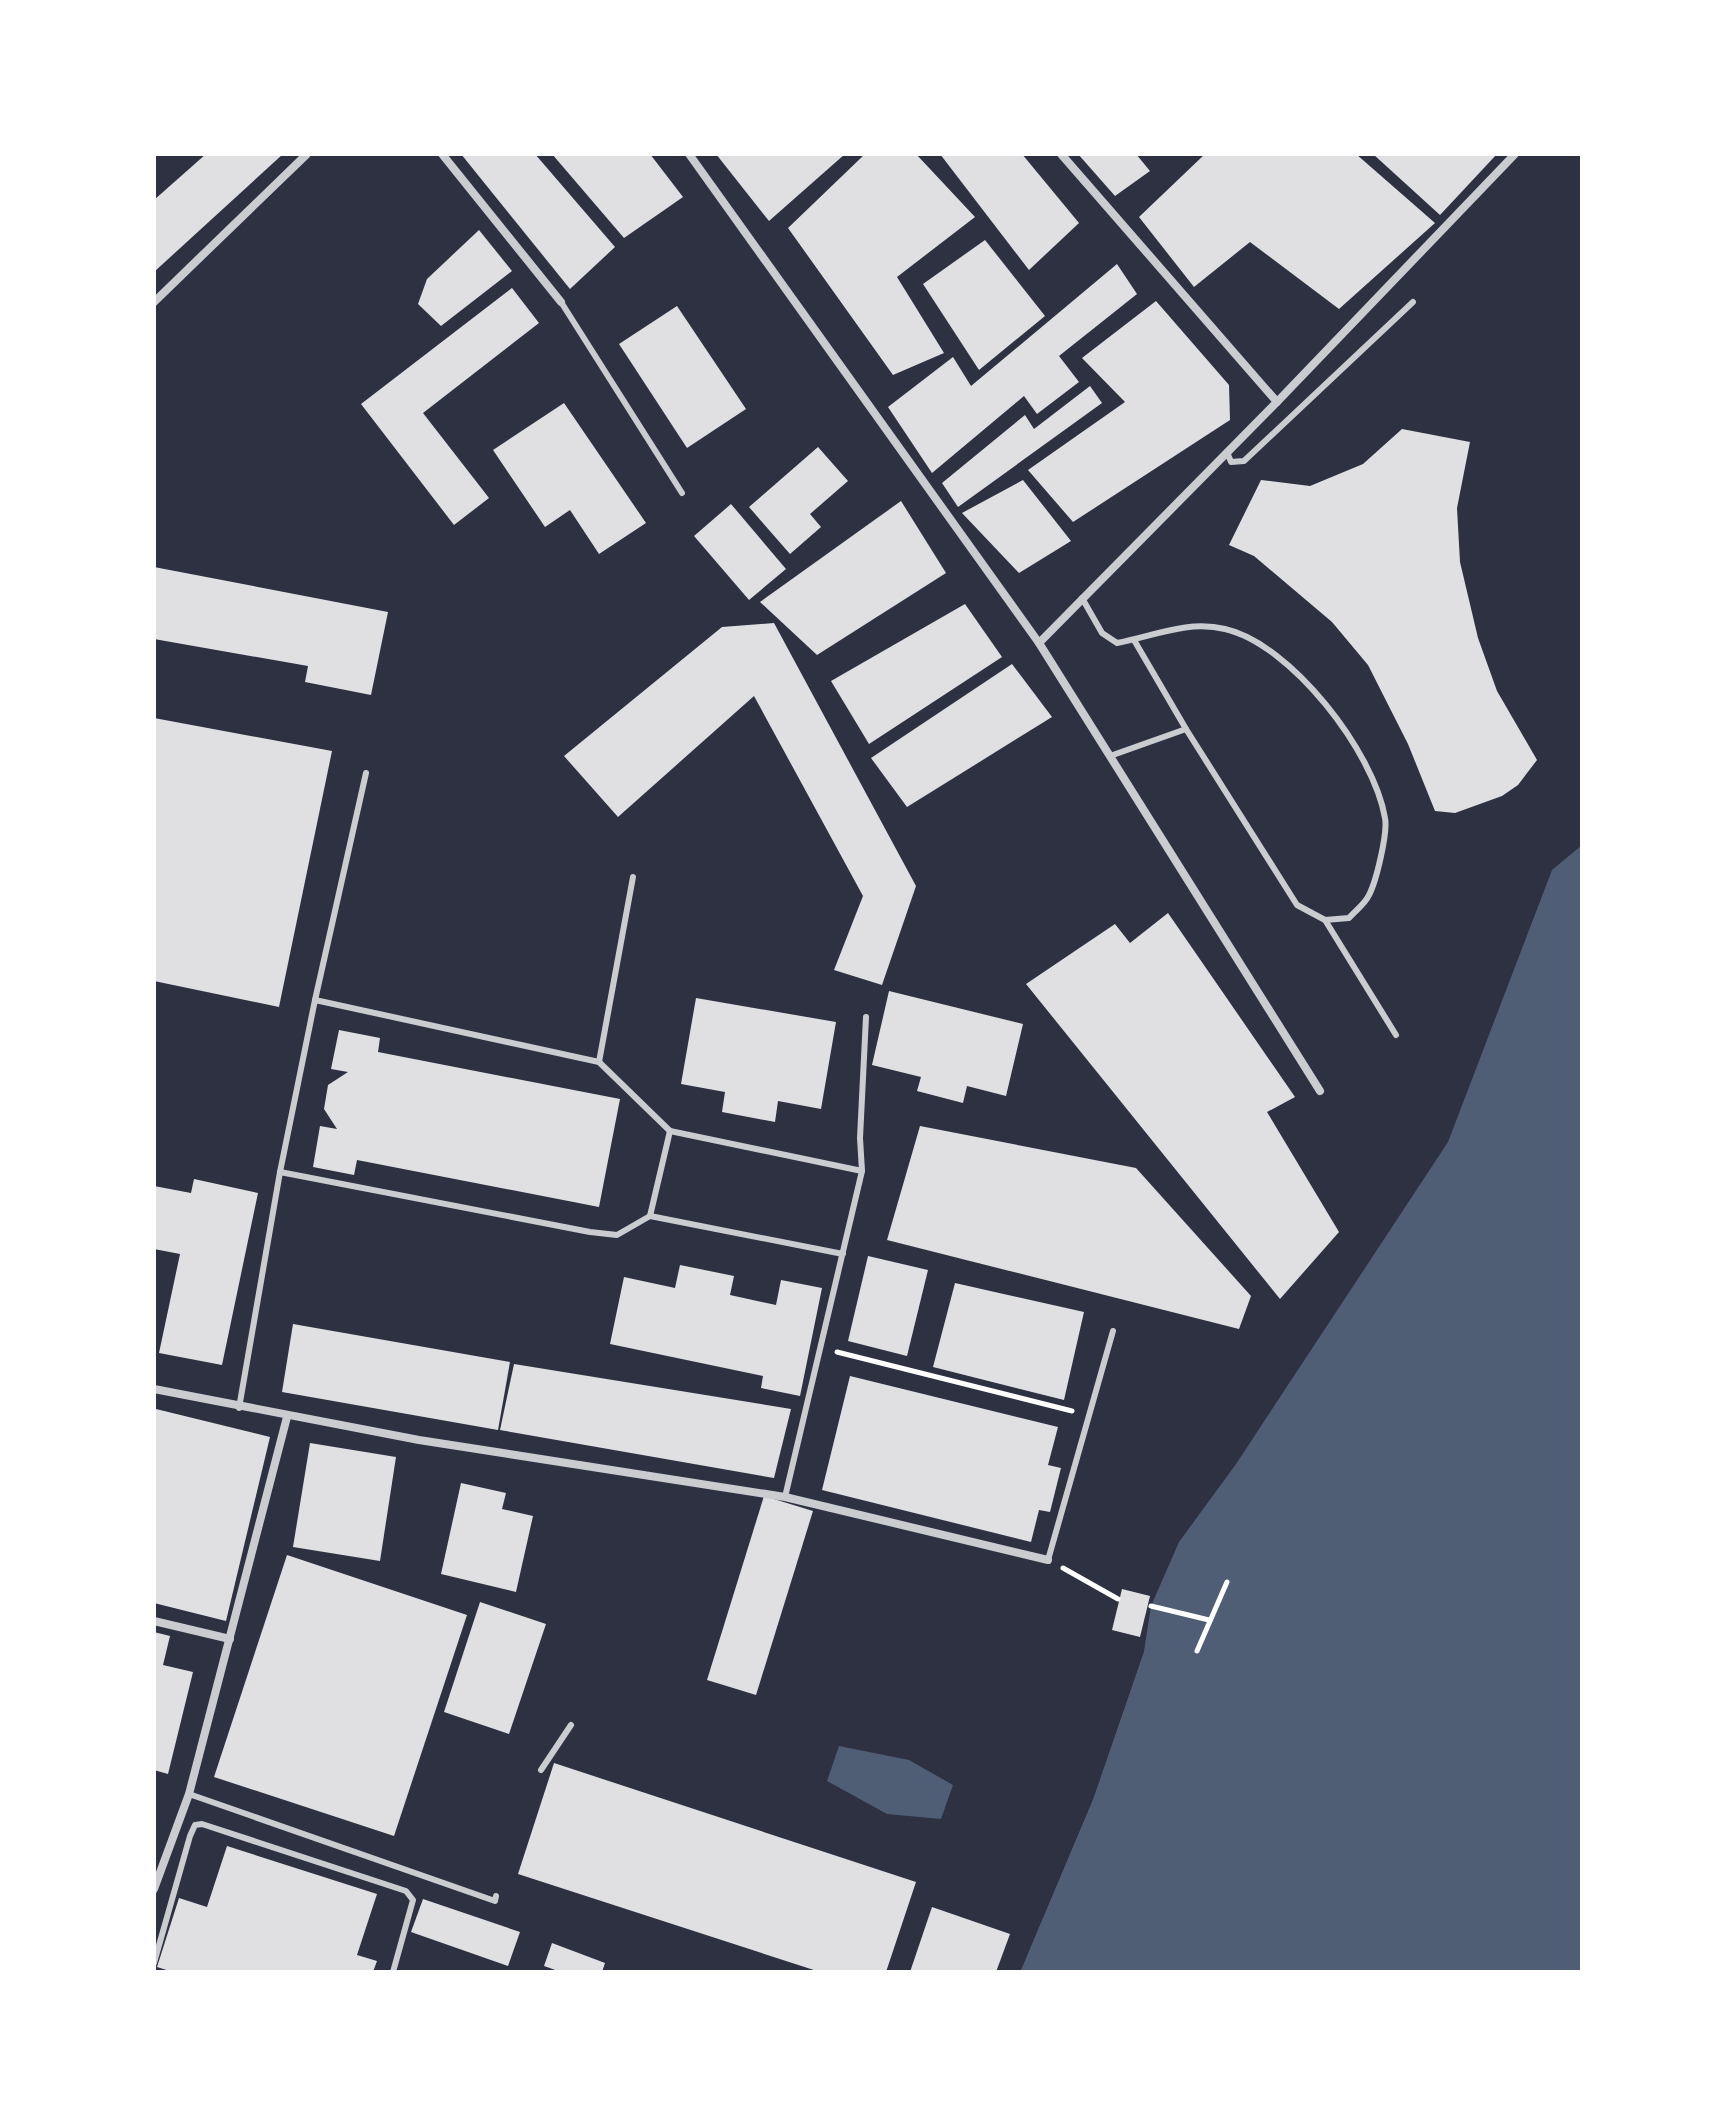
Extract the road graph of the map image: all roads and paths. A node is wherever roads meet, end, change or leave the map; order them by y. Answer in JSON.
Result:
{"nodes":[{"id":1,"x":307,"y":154,"type":"edge"},
{"id":2,"x":442,"y":154,"type":"edge"},
{"id":3,"x":689,"y":154,"type":"edge"},
{"id":4,"x":1061,"y":154,"type":"edge"},
{"id":5,"x":1515,"y":154,"type":"edge"},
{"id":6,"x":154,"y":302,"type":"edge"},
{"id":7,"x":561,"y":302,"type":"joint"},
{"id":8,"x":1413,"y":302,"type":"dead end"},
{"id":9,"x":1277,"y":402,"type":"junction"},
{"id":10,"x":1227,"y":452,"type":"junction"},
{"id":11,"x":682,"y":493,"type":"dead end"},
{"id":12,"x":1082,"y":598,"type":"junction"},
{"id":13,"x":1134,"y":640,"type":"junction"},
{"id":14,"x":1039,"y":643,"type":"junction"},
{"id":15,"x":1186,"y":729,"type":"junction"},
{"id":16,"x":1110,"y":756,"type":"junction"},
{"id":17,"x":366,"y":773,"type":"dead end"},
{"id":18,"x":633,"y":877,"type":"dead end"},
{"id":19,"x":1325,"y":920,"type":"junction"},
{"id":20,"x":315,"y":1000,"type":"junction"},
{"id":21,"x":866,"y":1017,"type":"dead end"},
{"id":22,"x":1396,"y":1035,"type":"dead end"},
{"id":23,"x":599,"y":1062,"type":"junction"},
{"id":24,"x":1320,"y":1091,"type":"dead end"},
{"id":25,"x":670,"y":1131,"type":"junction"},
{"id":26,"x":862,"y":1171,"type":"junction"},
{"id":27,"x":280,"y":1172,"type":"junction"},
{"id":28,"x":650,"y":1216,"type":"junction"},
{"id":29,"x":843,"y":1254,"type":"junction"},
{"id":30,"x":1113,"y":1331,"type":"dead end"},
{"id":31,"x":821,"y":1348,"type":"junction"},
{"id":32,"x":154,"y":1389,"type":"edge"},
{"id":33,"x":239,"y":1408,"type":"junction"},
{"id":34,"x":1089,"y":1415,"type":"junction"},
{"id":35,"x":287,"y":1417,"type":"junction"},
{"id":36,"x":785,"y":1497,"type":"junction"},
{"id":37,"x":1048,"y":1560,"type":"junction"},
{"id":38,"x":1227,"y":1582,"type":"dead end"},
{"id":39,"x":1118,"y":1599,"type":"dead end"},
{"id":40,"x":1151,"y":1606,"type":"dead end"},
{"id":41,"x":1209,"y":1620,"type":"junction"},
{"id":42,"x":154,"y":1621,"type":"edge"},
{"id":43,"x":230,"y":1639,"type":"junction"},
{"id":44,"x":1197,"y":1651,"type":"dead end"},
{"id":45,"x":571,"y":1725,"type":"dead end"},
{"id":46,"x":541,"y":1770,"type":"dead end"},
{"id":47,"x":189,"y":1794,"type":"junction"},
{"id":48,"x":154,"y":1889,"type":"edge"},
{"id":49,"x":496,"y":1896,"type":"dead end"},
{"id":50,"x":154,"y":1964,"type":"edge"},
{"id":51,"x":159,"y":1972,"type":"edge"},
{"id":52,"x":393,"y":1972,"type":"edge"}],
"edges":[{"from":1,"to":6,"type":"street"},
{"from":2,"to":7,"type":"street"},
{"from":3,"to":14,"type":"street"},
{"from":4,"to":9,"type":"street"},
{"from":5,"to":9,"type":"street"},
{"from":7,"to":11,"type":"lane"},
{"from":8,"to":10,"type":"lane"},
{"from":9,"to":10,"type":"street"},
{"from":10,"to":12,"type":"street"},
{"from":12,"to":13,"type":"lane"},
{"from":12,"to":14,"type":"street"},
{"from":13,"to":15,"type":"lane"},
{"from":13,"to":19,"type":"lane"},
{"from":14,"to":16,"type":"street"},
{"from":15,"to":16,"type":"lane"},
{"from":15,"to":19,"type":"lane"},
{"from":16,"to":24,"type":"street"},
{"from":17,"to":20,"type":"lane"},
{"from":18,"to":23,"type":"lane"},
{"from":19,"to":22,"type":"lane"},
{"from":20,"to":23,"type":"lane"},
{"from":20,"to":27,"type":"lane"},
{"from":21,"to":26,"type":"lane"},
{"from":23,"to":25,"type":"lane"},
{"from":25,"to":26,"type":"lane"},
{"from":25,"to":28,"type":"lane"},
{"from":26,"to":29,"type":"lane"},
{"from":27,"to":28,"type":"lane"},
{"from":27,"to":33,"type":"lane"},
{"from":28,"to":29,"type":"lane"},
{"from":29,"to":31,"type":"lane"},
{"from":30,"to":34,"type":"lane"},
{"from":31,"to":34,"type":"path"},
{"from":31,"to":36,"type":"lane"},
{"from":32,"to":33,"type":"street"},
{"from":33,"to":35,"type":"street"},
{"from":34,"to":37,"type":"lane"},
{"from":35,"to":36,"type":"street"},
{"from":35,"to":43,"type":"street"},
{"from":36,"to":37,"type":"street"},
{"from":37,"to":39,"type":"path"},
{"from":38,"to":41,"type":"path"},
{"from":40,"to":41,"type":"path"},
{"from":41,"to":44,"type":"path"},
{"from":42,"to":43,"type":"street"},
{"from":43,"to":47,"type":"street"},
{"from":45,"to":46,"type":"lane"},
{"from":47,"to":48,"type":"street"},
{"from":47,"to":49,"type":"lane"},
{"from":50,"to":51,"type":"lane"},
{"from":50,"to":52,"type":"lane"}]}
